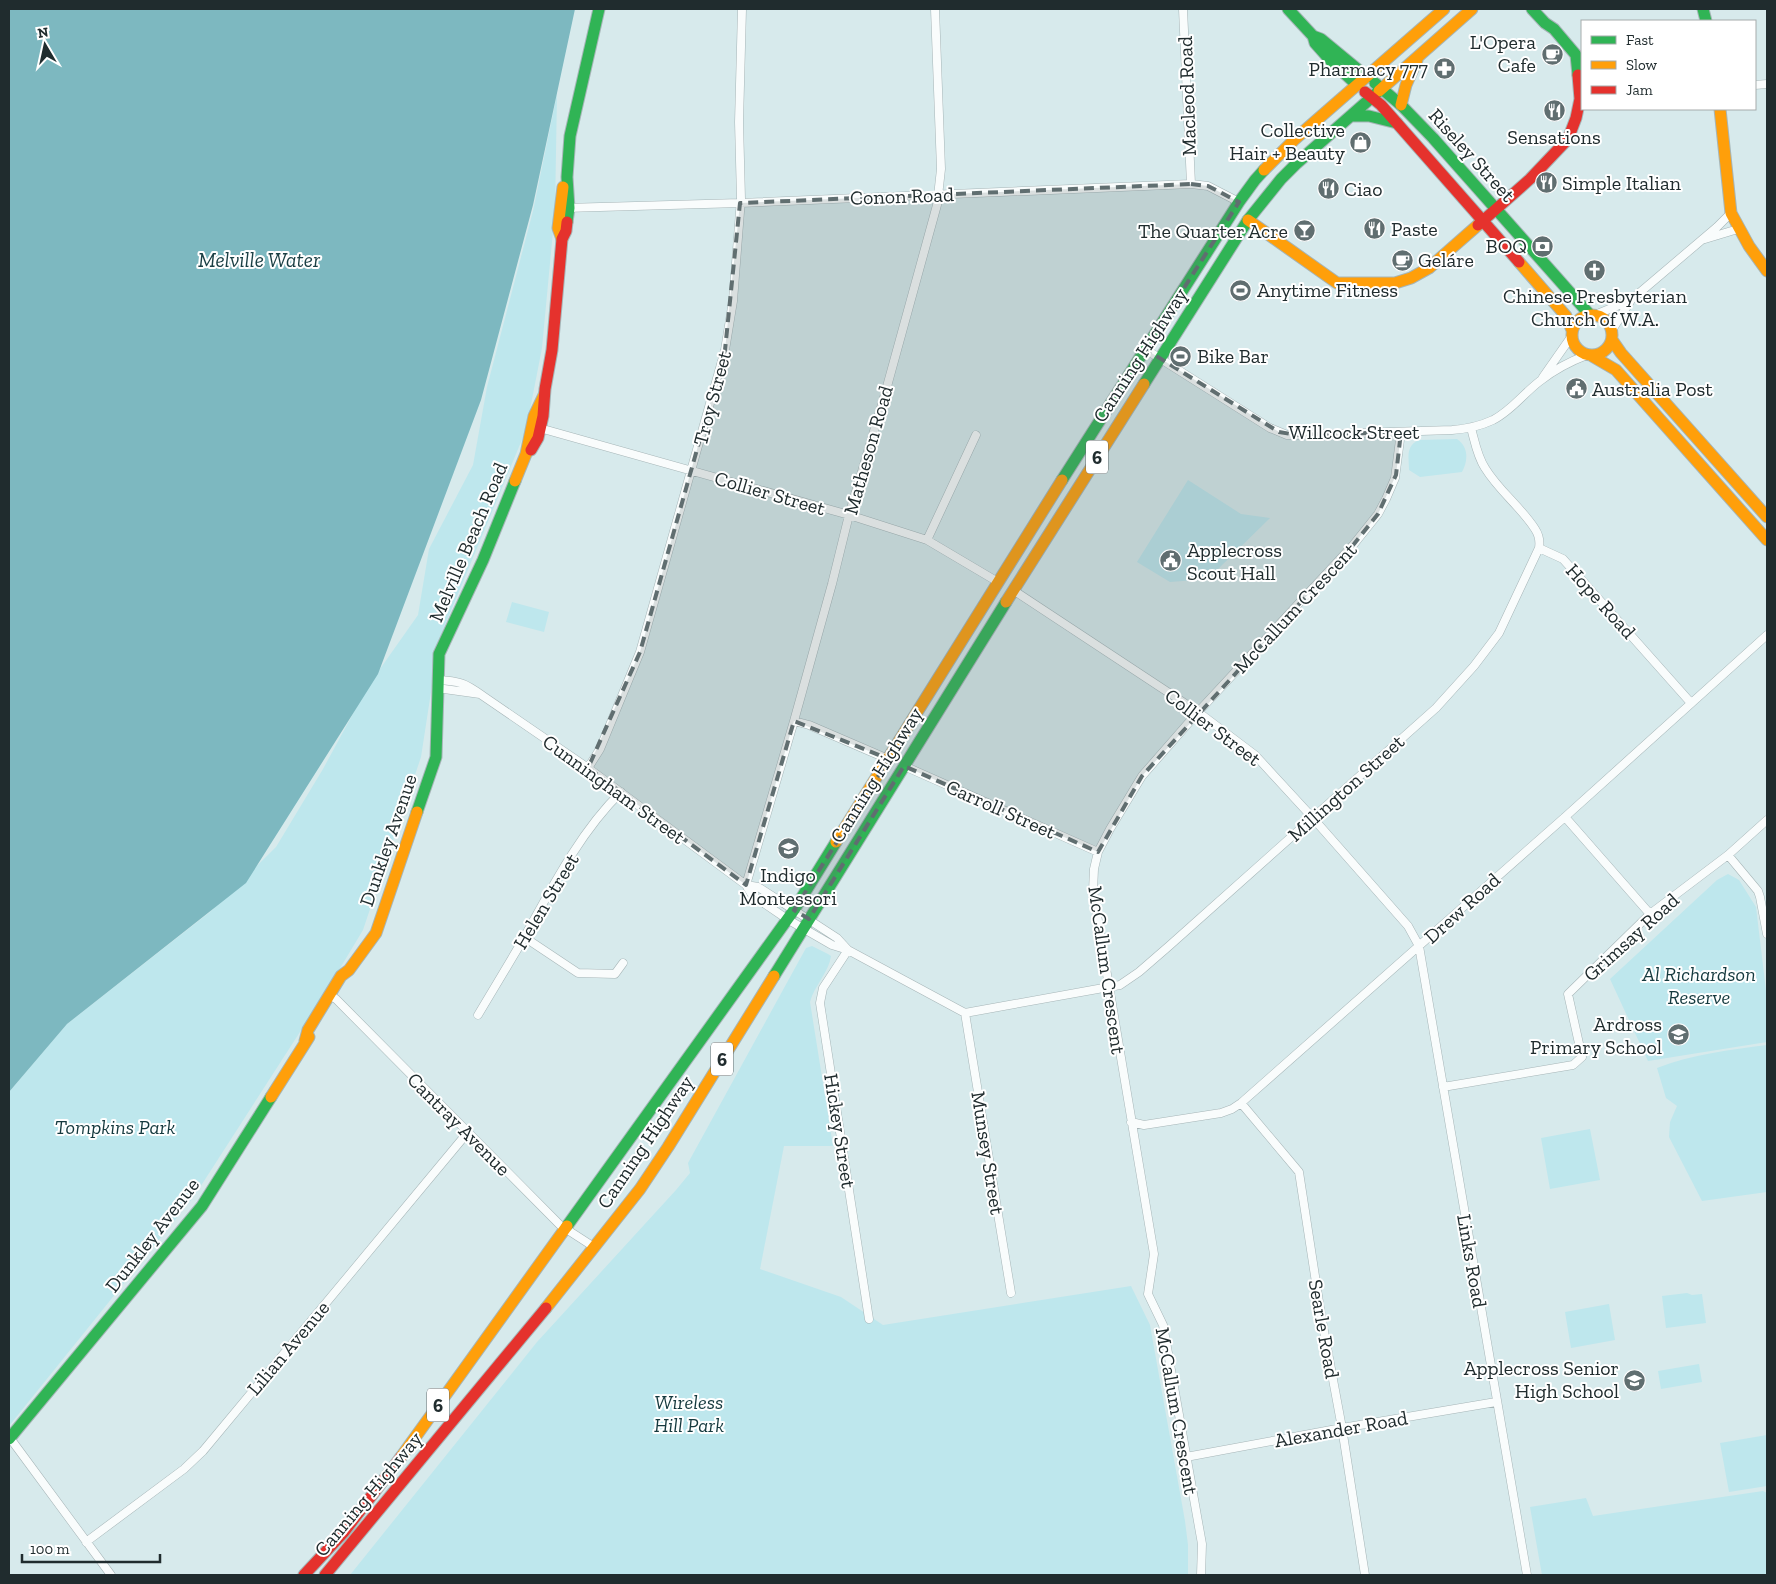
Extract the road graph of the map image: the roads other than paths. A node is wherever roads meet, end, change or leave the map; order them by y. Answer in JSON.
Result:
{"nodes":[{"id":1,"x":599,"y":9,"type":"edge"},
{"id":2,"x":742,"y":9,"type":"edge"},
{"id":3,"x":935,"y":9,"type":"edge"},
{"id":4,"x":1183,"y":9,"type":"edge"},
{"id":5,"x":1288,"y":9,"type":"edge"},
{"id":6,"x":1444,"y":9,"type":"edge"},
{"id":7,"x":1472,"y":9,"type":"edge"},
{"id":8,"x":1532,"y":9,"type":"edge"},
{"id":9,"x":1313,"y":36,"type":"junction"},
{"id":10,"x":1418,"y":57,"type":"junction"},
{"id":11,"x":1367,"y":77,"type":"junction"},
{"id":12,"x":1357,"y":85,"type":"junction"},
{"id":13,"x":1382,"y":88,"type":"junction"},
{"id":14,"x":1372,"y":97,"type":"junction"},
{"id":15,"x":1401,"y":105,"type":"junction"},
{"id":16,"x":1720,"y":110,"type":"edge"},
{"id":17,"x":1351,"y":116,"type":"junction"},
{"id":18,"x":1397,"y":123,"type":"junction"},
{"id":19,"x":1191,"y":184,"type":"junction"},
{"id":20,"x":938,"y":195,"type":"junction"},
{"id":21,"x":1239,"y":202,"type":"junction"},
{"id":22,"x":740,"y":203,"type":"junction"},
{"id":23,"x":564,"y":208,"type":"junction"},
{"id":24,"x":1495,"y":209,"type":"junction"},
{"id":25,"x":1731,"y":213,"type":"junction"},
{"id":26,"x":1248,"y":220,"type":"junction"},
{"id":27,"x":1482,"y":220,"type":"junction"},
{"id":28,"x":1738,"y":229,"type":"junction"},
{"id":29,"x":1702,"y":240,"type":"junction"},
{"id":30,"x":1767,"y":271,"type":"edge"},
{"id":31,"x":1631,"y":300,"type":"junction"},
{"id":32,"x":1593,"y":315,"type":"junction"},
{"id":33,"x":1572,"y":333,"type":"junction"},
{"id":34,"x":1612,"y":335,"type":"junction"},
{"id":35,"x":1145,"y":349,"type":"junction"},
{"id":36,"x":1590,"y":355,"type":"junction"},
{"id":37,"x":1160,"y":358,"type":"junction"},
{"id":38,"x":1540,"y":381,"type":"junction"},
{"id":39,"x":536,"y":427,"type":"junction"},
{"id":40,"x":1471,"y":428,"type":"junction"},
{"id":41,"x":1401,"y":432,"type":"junction"},
{"id":42,"x":976,"y":436,"type":"dead end"},
{"id":43,"x":692,"y":472,"type":"junction"},
{"id":44,"x":848,"y":515,"type":"junction"},
{"id":45,"x":1767,"y":517,"type":"edge"},
{"id":46,"x":927,"y":540,"type":"junction"},
{"id":47,"x":1767,"y":540,"type":"edge"},
{"id":48,"x":1539,"y":548,"type":"junction"},
{"id":49,"x":998,"y":582,"type":"junction"},
{"id":50,"x":1013,"y":590,"type":"junction"},
{"id":51,"x":1767,"y":635,"type":"edge"},
{"id":52,"x":441,"y":685,"type":"junction"},
{"id":53,"x":1691,"y":703,"type":"junction"},
{"id":54,"x":1198,"y":712,"type":"junction"},
{"id":55,"x":794,"y":721,"type":"junction"},
{"id":56,"x":888,"y":759,"type":"junction"},
{"id":57,"x":904,"y":766,"type":"junction"},
{"id":58,"x":588,"y":768,"type":"junction"},
{"id":59,"x":621,"y":792,"type":"junction"},
{"id":60,"x":1312,"y":817,"type":"junction"},
{"id":61,"x":1565,"y":817,"type":"junction"},
{"id":62,"x":1767,"y":820,"type":"edge"},
{"id":63,"x":1098,"y":852,"type":"junction"},
{"id":64,"x":1728,"y":855,"type":"junction"},
{"id":65,"x":746,"y":885,"type":"junction"},
{"id":66,"x":791,"y":914,"type":"junction"},
{"id":67,"x":1650,"y":914,"type":"junction"},
{"id":68,"x":806,"y":924,"type":"junction"},
{"id":69,"x":1767,"y":933,"type":"edge"},
{"id":70,"x":524,"y":937,"type":"junction"},
{"id":71,"x":1419,"y":946,"type":"junction"},
{"id":72,"x":848,"y":950,"type":"junction"},
{"id":73,"x":623,"y":963,"type":"dead end"},
{"id":74,"x":1108,"y":986,"type":"junction"},
{"id":75,"x":333,"y":997,"type":"junction"},
{"id":76,"x":966,"y":1013,"type":"junction"},
{"id":77,"x":478,"y":1015,"type":"dead end"},
{"id":78,"x":1443,"y":1087,"type":"junction"},
{"id":79,"x":1241,"y":1103,"type":"junction"},
{"id":80,"x":1131,"y":1122,"type":"junction"},
{"id":81,"x":468,"y":1132,"type":"junction"},
{"id":82,"x":566,"y":1229,"type":"junction"},
{"id":83,"x":594,"y":1247,"type":"junction"},
{"id":84,"x":1010,"y":1293,"type":"dead end"},
{"id":85,"x":869,"y":1320,"type":"dead end"},
{"id":86,"x":1496,"y":1402,"type":"junction"},
{"id":87,"x":1342,"y":1428,"type":"junction"},
{"id":88,"x":9,"y":1438,"type":"edge"},
{"id":89,"x":1186,"y":1458,"type":"junction"},
{"id":90,"x":86,"y":1542,"type":"junction"},
{"id":91,"x":111,"y":1575,"type":"edge"},
{"id":92,"x":304,"y":1575,"type":"edge"},
{"id":93,"x":325,"y":1575,"type":"edge"},
{"id":94,"x":1201,"y":1575,"type":"edge"},
{"id":95,"x":1365,"y":1575,"type":"edge"},
{"id":96,"x":1527,"y":1575,"type":"edge"}],
"edges":[{"from":1,"to":23,"type":"main road","name":"Melville Beach Road"},
{"from":2,"to":22,"type":"street","name":"Troy Street"},
{"from":3,"to":20,"type":"street","name":"Matheson Road"},
{"from":4,"to":19,"type":"street","name":"Macleod Road"},
{"from":5,"to":9,"type":"main road","name":"Riseley Street"},
{"from":6,"to":11,"type":"main road","name":"Canning Highway","number":"6"},
{"from":7,"to":10,"type":"main road","name":"Canning Highway","number":"6"},
{"from":8,"to":24,"type":"main road"},
{"from":9,"to":11,"type":"main road","name":"Riseley Street"},
{"from":9,"to":12,"type":"main road","name":"Riseley Street"},
{"from":10,"to":13,"type":"main road","name":"Canning Highway","number":"6"},
{"from":10,"to":15,"type":"main road"},
{"from":11,"to":12,"type":"main road","name":"Canning Highway","number":"6"},
{"from":11,"to":13,"type":"main road","name":"Riseley Street"},
{"from":12,"to":14,"type":"main road","name":"Riseley Street"},
{"from":12,"to":21,"type":"main road","name":"Canning Highway","number":"6"},
{"from":13,"to":14,"type":"main road","name":"Canning Highway","number":"6"},
{"from":13,"to":15,"type":"main road","name":"Riseley Street"},
{"from":14,"to":17,"type":"main road","name":"Canning Highway","number":"6"},
{"from":14,"to":18,"type":"main road","name":"Riseley Street"},
{"from":15,"to":24,"type":"main road","name":"Riseley Street"},
{"from":16,"to":25,"type":"main road"},
{"from":17,"to":18,"type":"main road"},
{"from":17,"to":26,"type":"main road","name":"Canning Highway","number":"6"},
{"from":18,"to":27,"type":"main road","name":"Riseley Street"},
{"from":19,"to":20,"type":"street","name":"Conon Road"},
{"from":19,"to":21,"type":"street","name":"Conon Road"},
{"from":20,"to":22,"type":"street","name":"Conon Road"},
{"from":20,"to":44,"type":"street","name":"Matheson Road"},
{"from":21,"to":35,"type":"main road","name":"Canning Highway","number":"6"},
{"from":22,"to":23,"type":"street","name":"Conon Road"},
{"from":22,"to":43,"type":"street","name":"Troy Street"},
{"from":23,"to":39,"type":"main road","name":"Melville Beach Road"},
{"from":24,"to":27,"type":"main road"},
{"from":24,"to":32,"type":"main road","name":"Riseley Street"},
{"from":25,"to":28,"type":"main road"},
{"from":25,"to":29,"type":"street"},
{"from":26,"to":27,"type":"main road"},
{"from":26,"to":37,"type":"main road","name":"Canning Highway","number":"6"},
{"from":27,"to":33,"type":"main road","name":"Riseley Street"},
{"from":28,"to":29,"type":"street"},
{"from":28,"to":30,"type":"main road"},
{"from":29,"to":31,"type":"street"},
{"from":31,"to":32,"type":"street"},
{"from":31,"to":34,"type":"street"},
{"from":32,"to":33,"type":"main road"},
{"from":32,"to":34,"type":"main road","name":"Riseley Street"},
{"from":33,"to":36,"type":"main road","name":"Riseley Street"},
{"from":33,"to":38,"type":"street","name":"Willcock Street"},
{"from":34,"to":36,"type":"main road"},
{"from":34,"to":45,"type":"main road","name":"Riseley Street"},
{"from":35,"to":37,"type":"street","name":"Willcock Street"},
{"from":35,"to":49,"type":"main road","name":"Canning Highway","number":"6"},
{"from":36,"to":38,"type":"street","name":"Willcock Street"},
{"from":36,"to":47,"type":"main road","name":"Riseley Street"},
{"from":37,"to":41,"type":"street","name":"Willcock Street"},
{"from":37,"to":50,"type":"main road","name":"Canning Highway","number":"6"},
{"from":38,"to":40,"type":"street","name":"Willcock Street"},
{"from":39,"to":43,"type":"street","name":"Collier Street"},
{"from":39,"to":52,"type":"main road","name":"Melville Beach Road"},
{"from":40,"to":41,"type":"street","name":"Willcock Street"},
{"from":40,"to":48,"type":"street"},
{"from":41,"to":54,"type":"street","name":"McCallum Crescent"},
{"from":42,"to":46,"type":"street"},
{"from":43,"to":44,"type":"street","name":"Collier Street"},
{"from":43,"to":58,"type":"street","name":"Troy Street"},
{"from":44,"to":46,"type":"street","name":"Collier Street"},
{"from":44,"to":55,"type":"street","name":"Matheson Road"},
{"from":46,"to":49,"type":"street","name":"Collier Street"},
{"from":48,"to":53,"type":"street","name":"Hope Road"},
{"from":48,"to":60,"type":"street","name":"Millington Street"},
{"from":49,"to":56,"type":"main road","name":"Canning Highway","number":"6"},
{"from":50,"to":54,"type":"street","name":"Collier Street"},
{"from":50,"to":57,"type":"main road","name":"Canning Highway","number":"6"},
{"from":51,"to":53,"type":"street","name":"Drew Road"},
{"from":52,"to":58,"type":"street","name":"Cunningham Street"},
{"from":52,"to":75,"type":"main road","name":"Dunkley Avenue"},
{"from":53,"to":61,"type":"street","name":"Drew Road"},
{"from":54,"to":60,"type":"street","name":"Collier Street"},
{"from":54,"to":63,"type":"street","name":"McCallum Crescent"},
{"from":55,"to":56,"type":"street"},
{"from":55,"to":65,"type":"street","name":"Matheson Road"},
{"from":56,"to":66,"type":"main road","name":"Canning Highway","number":"6"},
{"from":57,"to":63,"type":"street","name":"Carroll Street"},
{"from":57,"to":68,"type":"main road","name":"Canning Highway","number":"6"},
{"from":58,"to":59,"type":"street","name":"Cunningham Street"},
{"from":59,"to":65,"type":"street","name":"Cunningham Street"},
{"from":59,"to":70,"type":"street","name":"Helen Street"},
{"from":60,"to":71,"type":"street","name":"Collier Street"},
{"from":60,"to":74,"type":"street","name":"Millington Street"},
{"from":61,"to":67,"type":"street"},
{"from":61,"to":71,"type":"street","name":"Drew Road"},
{"from":62,"to":64,"type":"street","name":"Grimsay Road"},
{"from":63,"to":74,"type":"street","name":"McCallum Crescent"},
{"from":64,"to":67,"type":"street","name":"Grimsay Road"},
{"from":64,"to":69,"type":"street"},
{"from":65,"to":66,"type":"street","name":"Cunningham Street"},
{"from":65,"to":66,"type":"street","name":"Cunningham Street"},
{"from":66,"to":68,"type":"street","name":"Cunningham Street"},
{"from":66,"to":68,"type":"street","name":"Cunningham Street"},
{"from":66,"to":82,"type":"main road","name":"Canning Highway","number":"6"},
{"from":67,"to":78,"type":"street","name":"Grimsay Road"},
{"from":68,"to":72,"type":"street","name":"Cunningham Street"},
{"from":68,"to":83,"type":"main road","name":"Canning Highway","number":"6"},
{"from":70,"to":73,"type":"street"},
{"from":70,"to":77,"type":"street","name":"Helen Street"},
{"from":71,"to":78,"type":"street","name":"Links Road"},
{"from":71,"to":79,"type":"street","name":"Drew Road"},
{"from":72,"to":76,"type":"street","name":"Cunningham Street"},
{"from":72,"to":85,"type":"street","name":"Hickey Street"},
{"from":74,"to":76,"type":"street"},
{"from":74,"to":80,"type":"street","name":"McCallum Crescent"},
{"from":75,"to":81,"type":"street","name":"Cantray Avenue"},
{"from":75,"to":88,"type":"main road","name":"Dunkley Avenue"},
{"from":76,"to":84,"type":"street","name":"Munsey Street"},
{"from":78,"to":86,"type":"street","name":"Links Road"},
{"from":79,"to":80,"type":"street","name":"Drew Road"},
{"from":79,"to":87,"type":"street","name":"Searle Road"},
{"from":80,"to":89,"type":"street","name":"McCallum Crescent"},
{"from":81,"to":82,"type":"street","name":"Cantray Avenue"},
{"from":81,"to":90,"type":"street","name":"Lilian Avenue"},
{"from":82,"to":83,"type":"street","name":"Cantray Avenue"},
{"from":82,"to":92,"type":"main road","name":"Canning Highway","number":"6"},
{"from":83,"to":93,"type":"main road","name":"Canning Highway","number":"6"},
{"from":86,"to":87,"type":"street","name":"Alexander Road"},
{"from":86,"to":96,"type":"street","name":"Links Road"},
{"from":87,"to":89,"type":"street","name":"Alexander Road"},
{"from":87,"to":95,"type":"street","name":"Searle Road"},
{"from":88,"to":90,"type":"street"},
{"from":89,"to":94,"type":"street","name":"McCallum Crescent"},
{"from":90,"to":91,"type":"street"}]}
